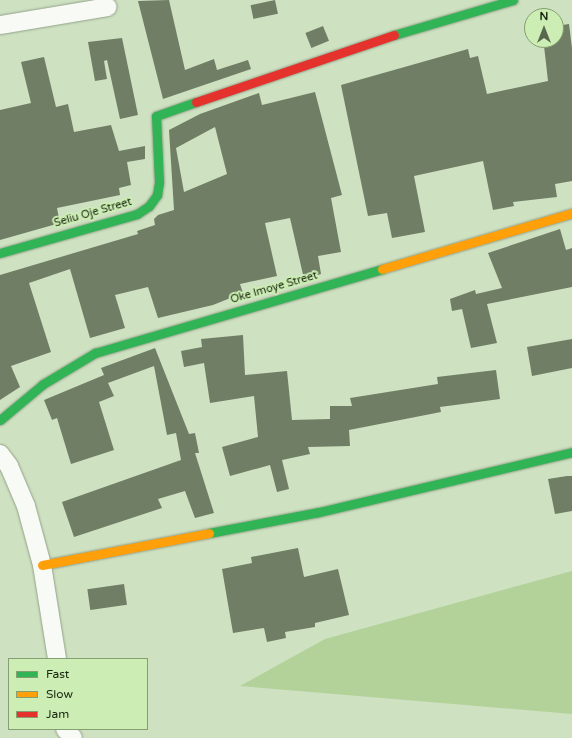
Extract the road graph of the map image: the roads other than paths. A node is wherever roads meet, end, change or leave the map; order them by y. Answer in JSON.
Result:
{"nodes":[{"id":1,"x":513,"y":0,"type":"edge"},
{"id":2,"x":107,"y":7,"type":"dead end"},
{"id":3,"x":0,"y":25,"type":"edge"},
{"id":4,"x":572,"y":213,"type":"edge"},
{"id":5,"x":0,"y":253,"type":"edge"},
{"id":6,"x":0,"y":420,"type":"edge"},
{"id":7,"x":572,"y":452,"type":"edge"},
{"id":8,"x":0,"y":454,"type":"edge"},
{"id":9,"x":42,"y":565,"type":"junction"},
{"id":10,"x":57,"y":658,"type":"edge"},
{"id":11,"x":66,"y":730,"type":"edge"},
{"id":12,"x":73,"y":738,"type":"edge"}],
"edges":[{"from":1,"to":5,"type":"street","name":"Seliu Oje Street"},
{"from":2,"to":3,"type":"street"},
{"from":4,"to":6,"type":"street","name":"Oke Imoye Street"},
{"from":7,"to":9,"type":"street"},
{"from":8,"to":9,"type":"street"},
{"from":9,"to":10,"type":"street"},
{"from":11,"to":12,"type":"street"}]}
